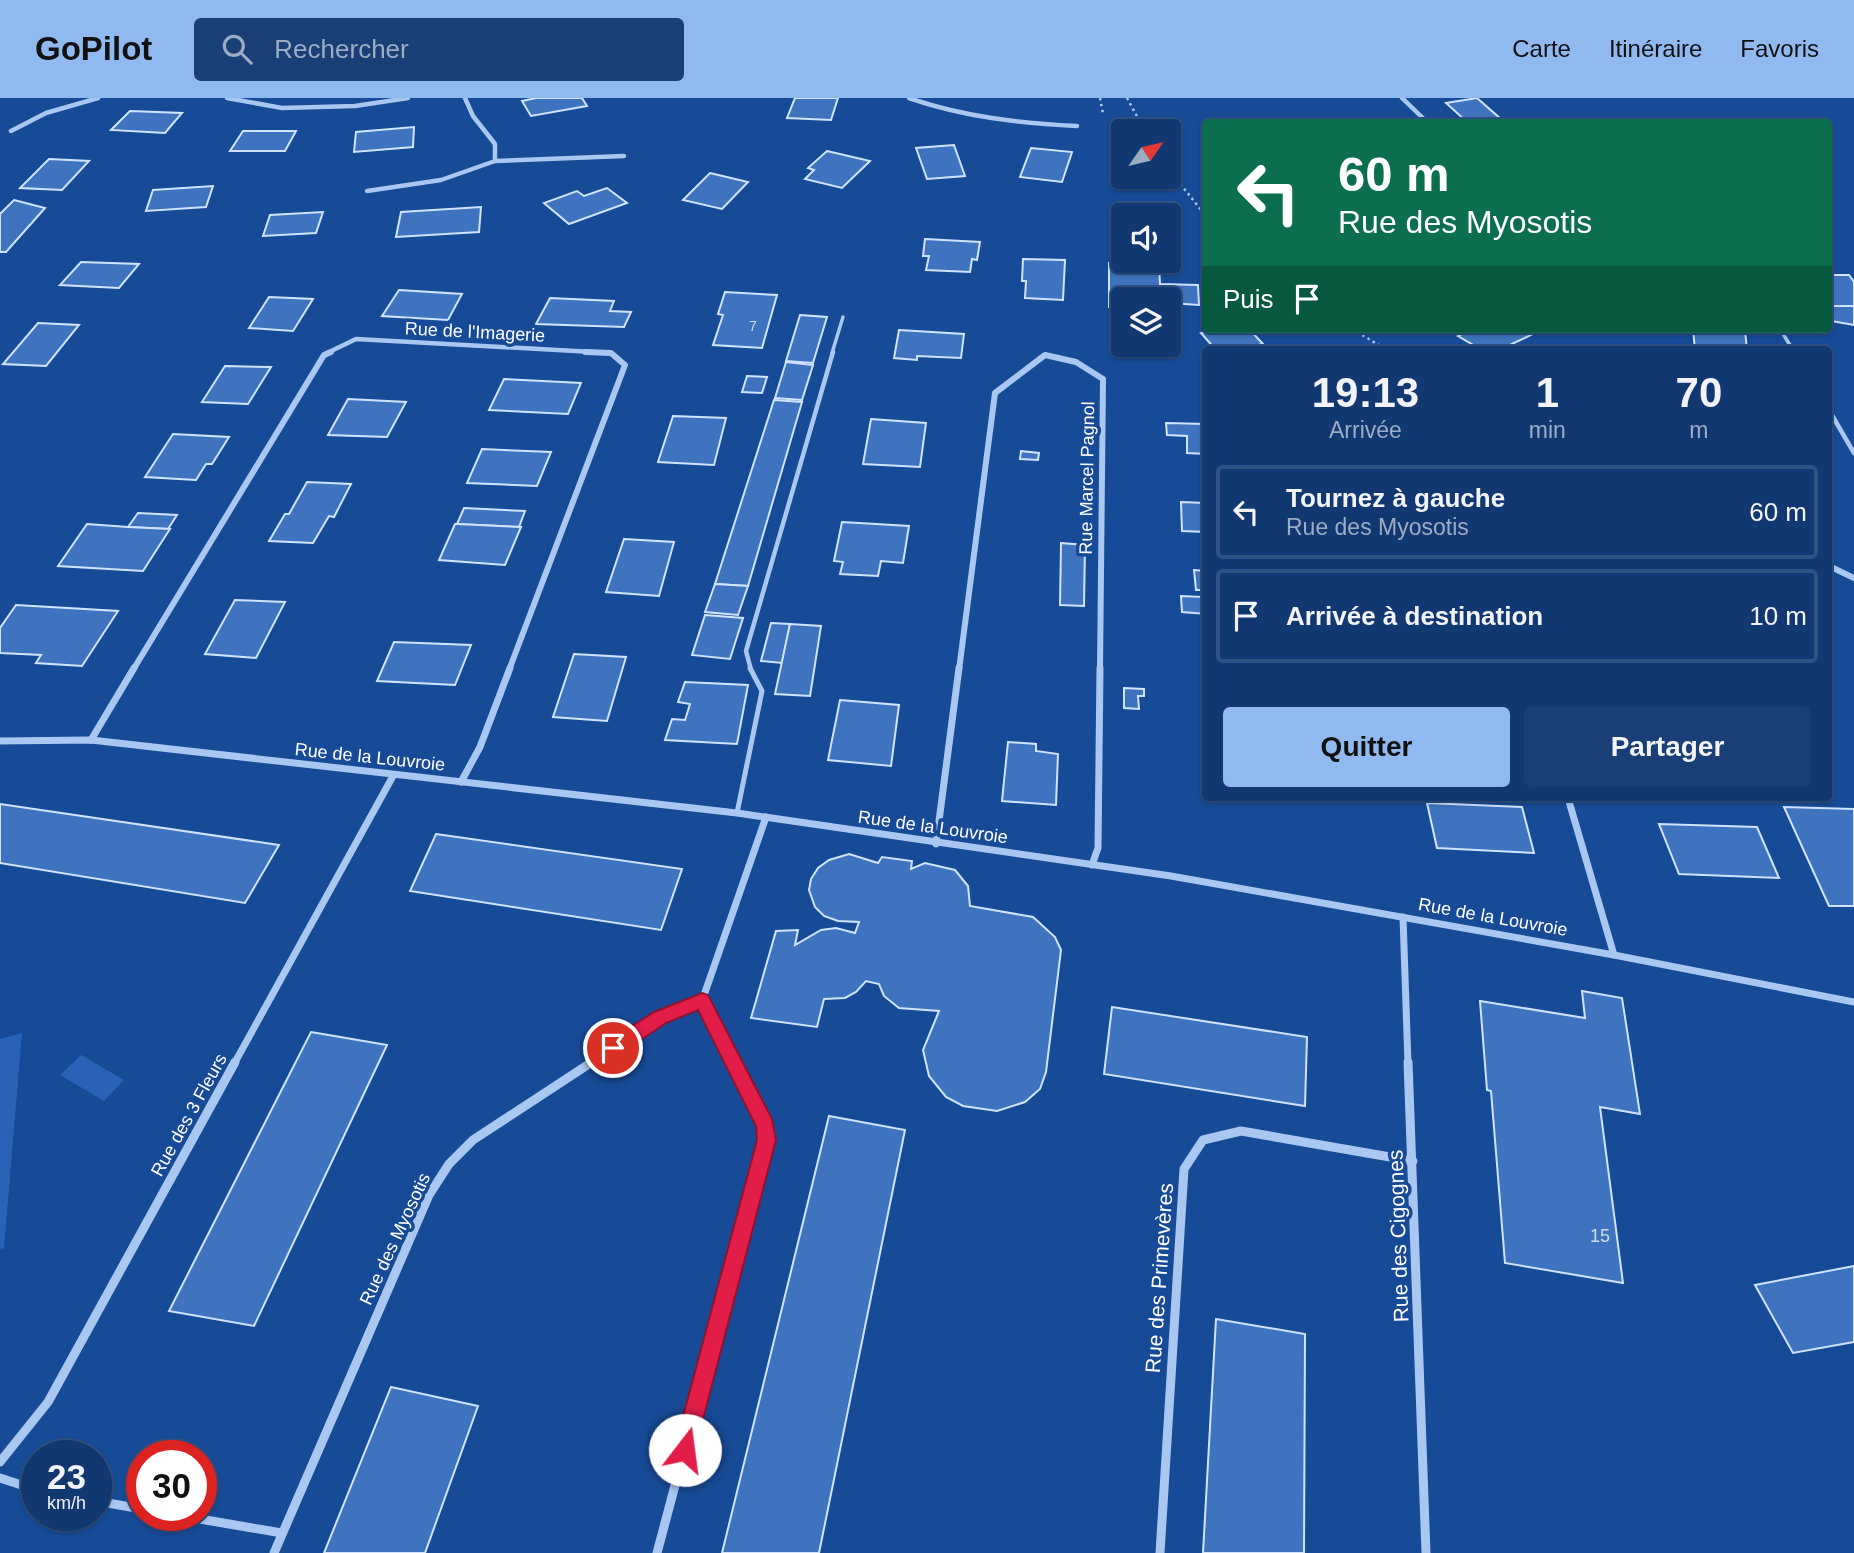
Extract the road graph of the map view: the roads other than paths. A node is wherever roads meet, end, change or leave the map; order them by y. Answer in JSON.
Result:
{"nodes":[{"id":1,"x":98,"y":98,"type":"edge"},
{"id":2,"x":227,"y":98,"type":"edge"},
{"id":3,"x":408,"y":98,"type":"edge"},
{"id":4,"x":466,"y":98,"type":"edge"},
{"id":5,"x":909,"y":98,"type":"edge"},
{"id":6,"x":1402,"y":98,"type":"edge"},
{"id":7,"x":1424,"y":119,"type":"edge"},
{"id":8,"x":1077,"y":126,"type":"dead end"},
{"id":9,"x":11,"y":131,"type":"dead end"},
{"id":10,"x":624,"y":156,"type":"dead end"},
{"id":11,"x":495,"y":161,"type":"junction"},
{"id":12,"x":367,"y":191,"type":"dead end"},
{"id":13,"x":843,"y":317,"type":"dead end"},
{"id":14,"x":1832,"y":415,"type":"edge"},
{"id":15,"x":1854,"y":453,"type":"edge"},
{"id":16,"x":1832,"y":567,"type":"edge"},
{"id":17,"x":1854,"y":578,"type":"edge"},
{"id":18,"x":91,"y":740,"type":"junction"},
{"id":19,"x":0,"y":741,"type":"edge"},
{"id":20,"x":393,"y":776,"type":"junction"},
{"id":21,"x":461,"y":782,"type":"junction"},
{"id":22,"x":1569,"y":801,"type":"edge"},
{"id":23,"x":737,"y":813,"type":"junction"},
{"id":24,"x":766,"y":817,"type":"junction"},
{"id":25,"x":936,"y":844,"type":"junction"},
{"id":26,"x":1092,"y":864,"type":"junction"},
{"id":27,"x":1403,"y":917,"type":"junction"},
{"id":28,"x":1614,"y":955,"type":"junction"},
{"id":29,"x":702,"y":1001,"type":"junction"},
{"id":30,"x":1854,"y":1002,"type":"edge"},
{"id":31,"x":1413,"y":1161,"type":"junction"},
{"id":32,"x":0,"y":1462,"type":"edge"},
{"id":33,"x":0,"y":1478,"type":"edge"},
{"id":34,"x":21,"y":1485,"type":"edge"},
{"id":35,"x":217,"y":1522,"type":"edge"},
{"id":36,"x":282,"y":1533,"type":"junction"},
{"id":37,"x":274,"y":1553,"type":"edge"},
{"id":38,"x":657,"y":1553,"type":"edge"},
{"id":39,"x":1160,"y":1553,"type":"edge"},
{"id":40,"x":1426,"y":1553,"type":"edge"}],
"edges":[{"from":1,"to":9,"type":"street"},
{"from":2,"to":3,"type":"street"},
{"from":4,"to":11,"type":"street"},
{"from":5,"to":8,"type":"street"},
{"from":6,"to":7,"type":"street"},
{"from":10,"to":11,"type":"street"},
{"from":11,"to":12,"type":"street"},
{"from":13,"to":23,"type":"lane"},
{"from":14,"to":15,"type":"lane"},
{"from":16,"to":17,"type":"street"},
{"from":18,"to":19,"type":"street","name":"Rue de la Louvroie"},
{"from":18,"to":20,"type":"street","name":"Rue de la Louvroie"},
{"from":18,"to":21,"type":"street","name":"Rue de l'Imagerie"},
{"from":20,"to":21,"type":"street","name":"Rue de la Louvroie"},
{"from":20,"to":32,"type":"street","name":"Rue des 3 Fleurs"},
{"from":21,"to":23,"type":"street","name":"Rue de la Louvroie"},
{"from":22,"to":28,"type":"street"},
{"from":23,"to":24,"type":"street","name":"Rue de la Louvroie"},
{"from":24,"to":25,"type":"street","name":"Rue de la Louvroie"},
{"from":24,"to":29,"type":"street"},
{"from":25,"to":26,"type":"street","name":"Rue de la Louvroie"},
{"from":25,"to":26,"type":"street","name":"Rue Marcel Pagnol"},
{"from":26,"to":27,"type":"street","name":"Rue de la Louvroie"},
{"from":27,"to":28,"type":"street","name":"Rue de la Louvroie"},
{"from":27,"to":31,"type":"street","name":"Rue des Cigognes"},
{"from":28,"to":30,"type":"street","name":"Rue de la Louvroie"},
{"from":29,"to":36,"type":"street","name":"Rue des Myosotis"},
{"from":29,"to":38,"type":"street"},
{"from":31,"to":39,"type":"street","name":"Rue des Primevères"},
{"from":31,"to":40,"type":"street","name":"Rue des Cigognes"},
{"from":33,"to":34,"type":"street"},
{"from":35,"to":36,"type":"street"},
{"from":36,"to":37,"type":"street","name":"Rue des Myosotis"}]}
